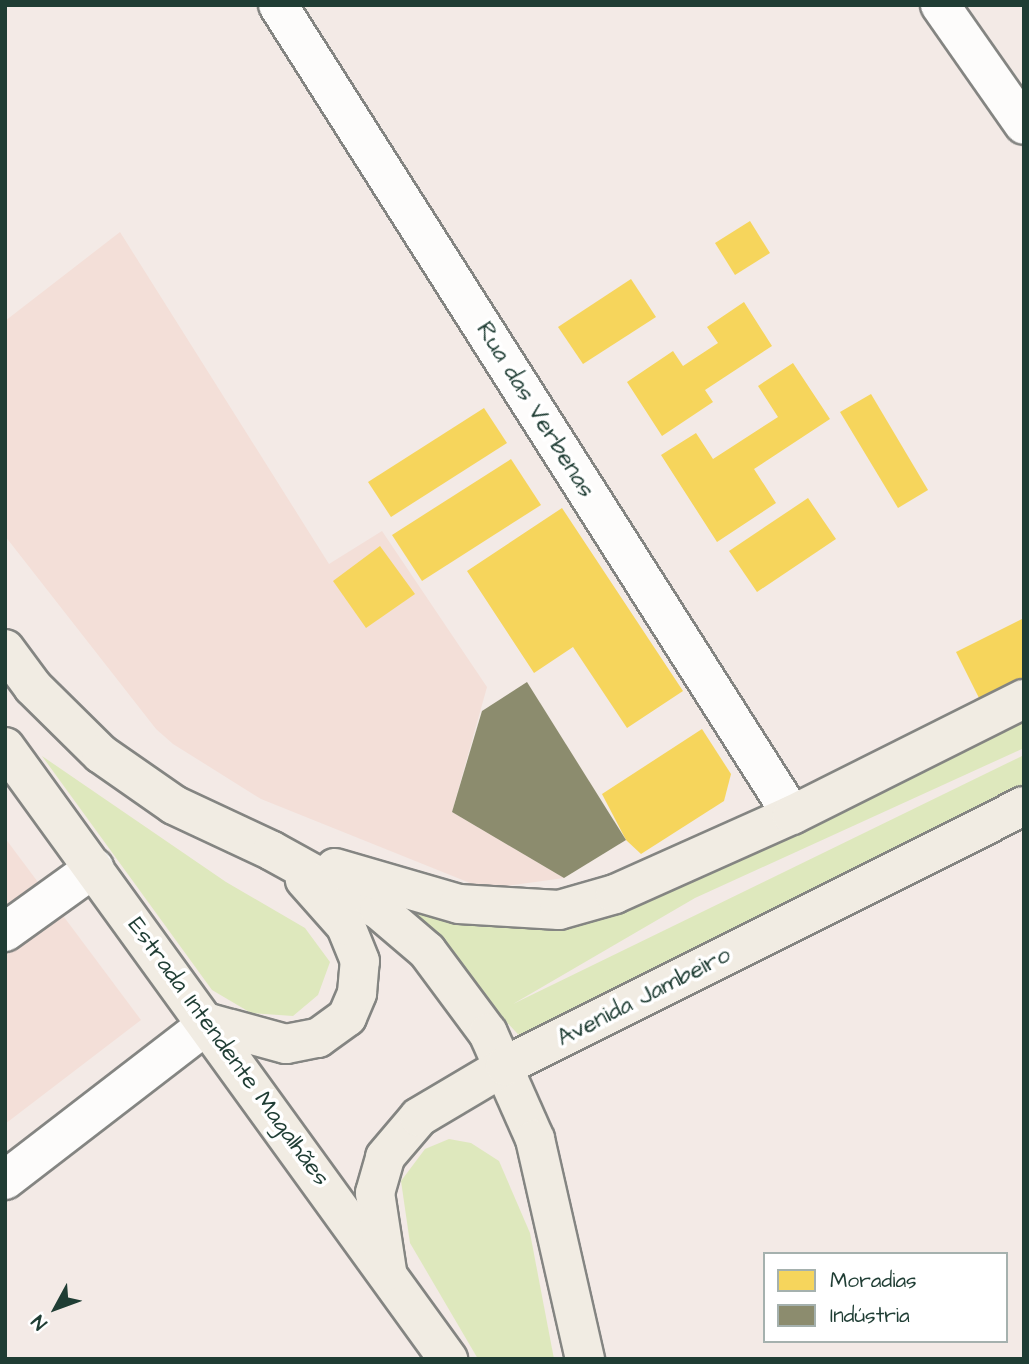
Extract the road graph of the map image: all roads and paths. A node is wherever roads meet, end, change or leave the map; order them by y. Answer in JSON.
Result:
{"nodes":[{"id":1,"x":278,"y":5,"type":"edge"},
{"id":2,"x":940,"y":5,"type":"edge"},
{"id":3,"x":1024,"y":125,"type":"edge"},
{"id":4,"x":5,"y":649,"type":"edge"},
{"id":5,"x":1024,"y":699,"type":"edge"},
{"id":6,"x":5,"y":747,"type":"edge"},
{"id":7,"x":1024,"y":806,"type":"edge"},
{"id":8,"x":792,"y":815,"type":"junction"},
{"id":9,"x":272,"y":851,"type":"junction"},
{"id":10,"x":94,"y":868,"type":"junction"},
{"id":11,"x":5,"y":932,"type":"edge"},
{"id":12,"x":209,"y":1023,"type":"junction"},
{"id":13,"x":505,"y":1066,"type":"junction"},
{"id":14,"x":5,"y":1180,"type":"edge"},
{"id":15,"x":387,"y":1271,"type":"junction"},
{"id":16,"x":448,"y":1359,"type":"edge"},
{"id":17,"x":585,"y":1359,"type":"edge"}],
"edges":[{"from":1,"to":8,"type":"street","name":"Rua das Verbenas"},
{"from":2,"to":3,"type":"street"},
{"from":4,"to":9,"type":"main road"},
{"from":5,"to":8,"type":"main road"},
{"from":6,"to":10,"type":"main road","name":"Estrada Intendente Magalhães"},
{"from":7,"to":13,"type":"main road","name":"Avenida Jambeiro"},
{"from":8,"to":9,"type":"main road"},
{"from":9,"to":12,"type":"main road"},
{"from":9,"to":13,"type":"main road"},
{"from":10,"to":11,"type":"street"},
{"from":10,"to":12,"type":"main road","name":"Estrada Intendente Magalhães"},
{"from":12,"to":14,"type":"street"},
{"from":12,"to":15,"type":"main road","name":"Estrada Intendente Magalhães"},
{"from":13,"to":15,"type":"main road","name":"Avenida Jambeiro"},
{"from":13,"to":17,"type":"main road"},
{"from":15,"to":16,"type":"main road","name":"Estrada Intendente Magalhães"}]}
